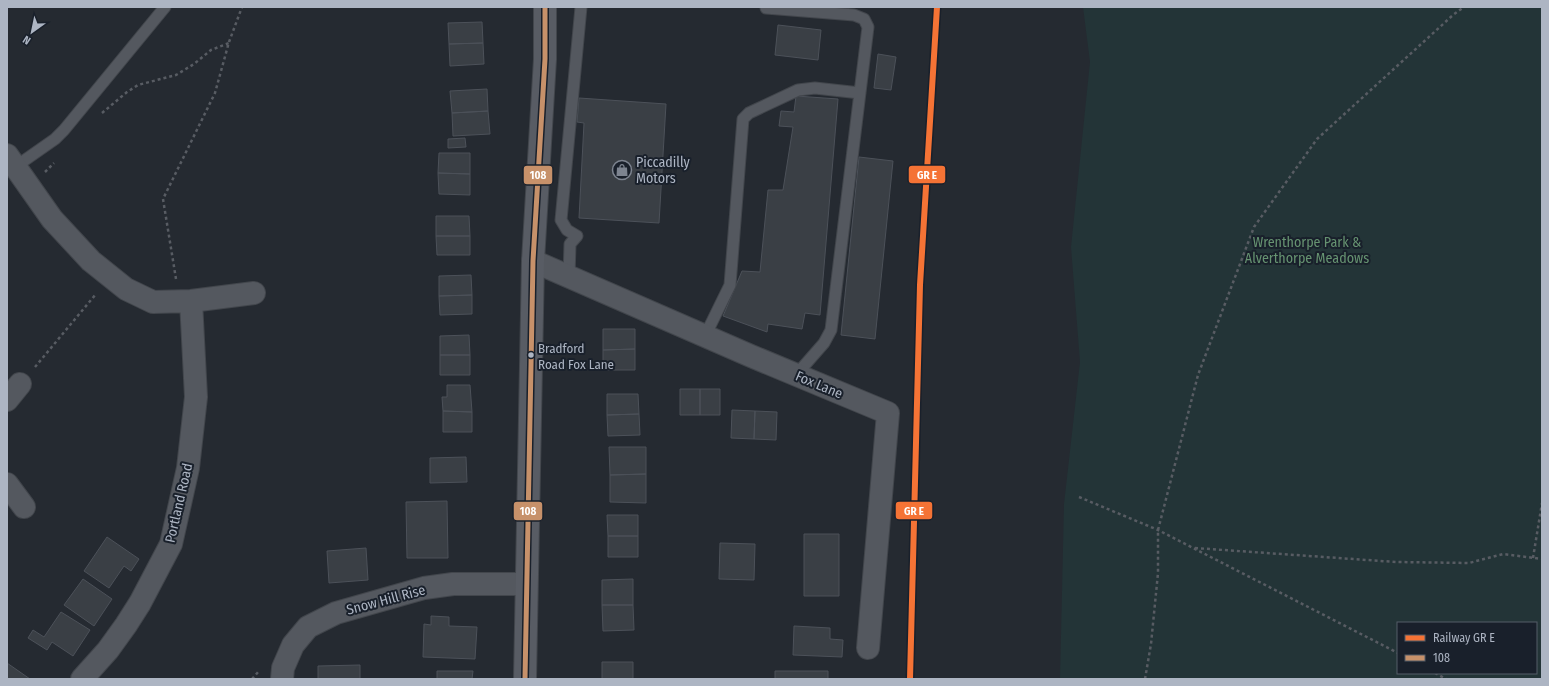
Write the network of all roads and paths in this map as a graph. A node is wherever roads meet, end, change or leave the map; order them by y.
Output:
1 (165, 7) edge
2 (242, 7) edge
3 (545, 7) edge
4 (582, 7) edge
5 (1464, 7) edge
6 (766, 8) dead end
7 (229, 42) junction
8 (860, 93) junction
9 (99, 116) dead end
10 (11, 161) edge
11 (55, 162) dead end
12 (30, 187) junction
13 (533, 261) junction
14 (110, 276) junction
15 (569, 277) junction
16 (254, 292) dead end
17 (185, 301) junction
18 (705, 336) junction
19 (796, 375) junction
20 (14, 392) edge
21 (7, 484) edge
22 (1079, 497) dead end
23 (1542, 503) edge
24 (24, 507) dead end
25 (1158, 530) junction
26 (1193, 548) junction
27 (1533, 558) junction
28 (1542, 559) edge
29 (526, 584) junction
30 (868, 648) dead end
31 (1397, 652) edge
32 (1437, 674) edge
33 (82, 679) edge
34 (282, 679) edge
35 (525, 679) edge
36 (1145, 679) edge
37 (1446, 679) edge

1 - 10 lane
2 - 7 path
3 - 13 street
4 - 15 lane
5 - 25 path
6 - 8 lane
7 - 9 path
7 - 17 path
8 - 18 lane
8 - 19 lane
10 - 12 street
11 - 12 path
12 - 14 street
13 - 15 street, Fox Lane
13 - 29 street
14 - 17 street
14 - 20 path
15 - 18 street, Fox Lane
16 - 17 street
17 - 33 street, Portland Road
18 - 19 street, Fox Lane
19 - 30 street, Fox Lane
21 - 24 street
22 - 25 path
23 - 27 path
25 - 26 path
25 - 36 path
26 - 27 path
26 - 31 path
27 - 28 path
29 - 34 street, Snow Hill Rise
29 - 35 street
32 - 37 path

